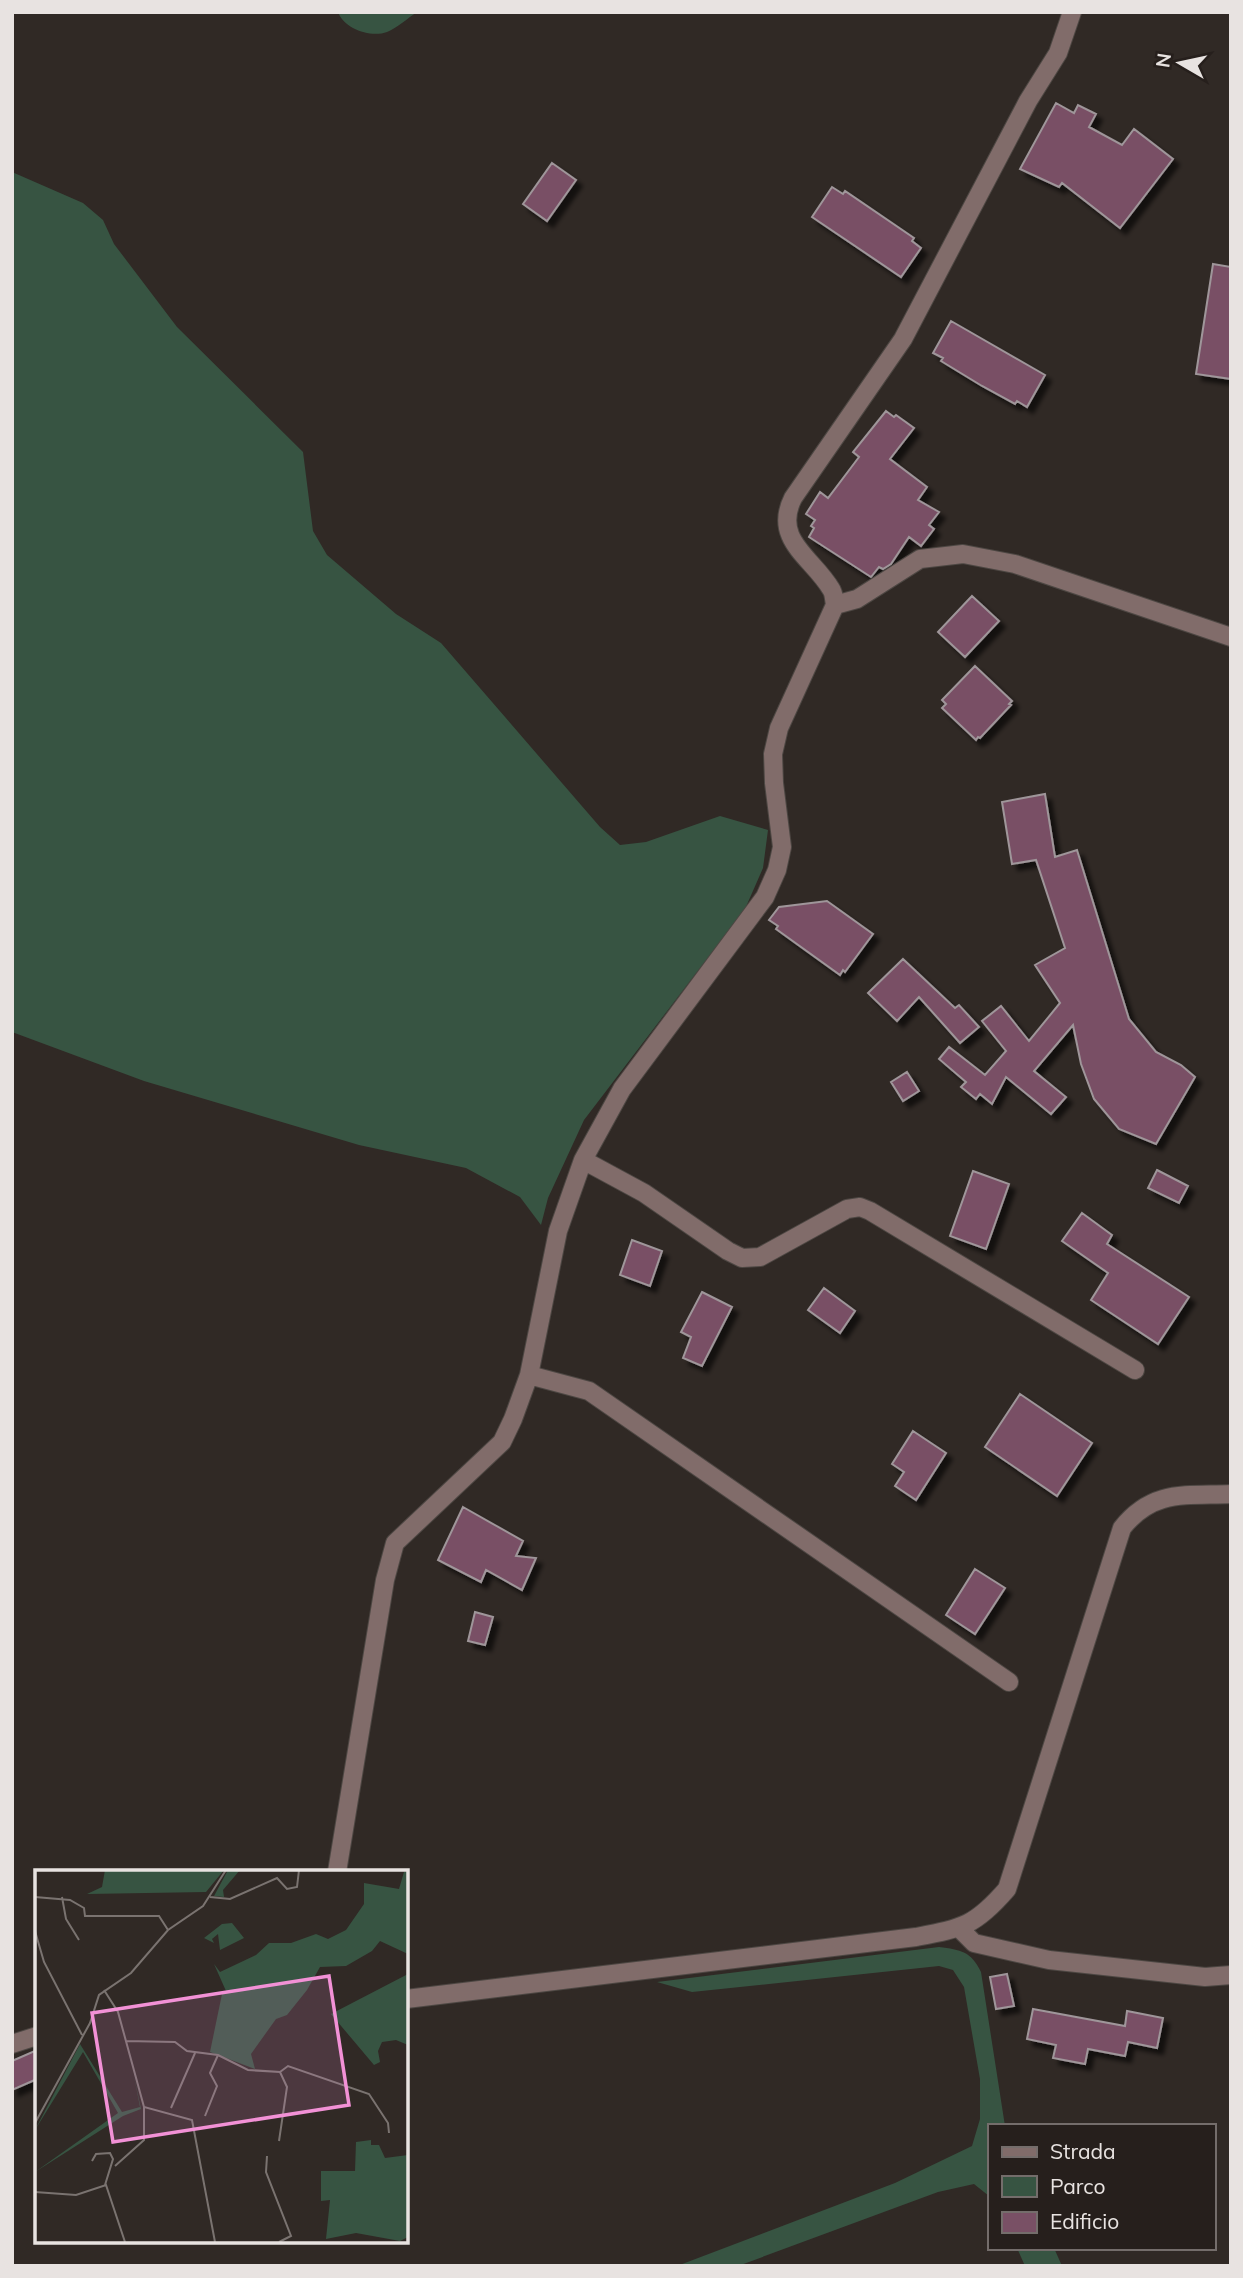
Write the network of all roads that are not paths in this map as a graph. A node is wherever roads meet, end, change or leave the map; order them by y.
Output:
1 (1072, 12) edge
2 (835, 605) junction
3 (1231, 637) edge
4 (583, 1160) junction
5 (1135, 1370) dead end
6 (529, 1375) junction
7 (1231, 1494) edge
8 (1009, 1682) dead end
9 (337, 1870) edge
10 (960, 1929) junction
11 (1231, 1975) edge
12 (408, 2000) edge
13 (35, 2037) edge
14 (12, 2044) edge

1 - 2 street
2 - 3 street
2 - 4 street
4 - 5 street
4 - 6 street
6 - 8 street
6 - 9 street
7 - 10 street
10 - 11 street
10 - 12 street
13 - 14 street

